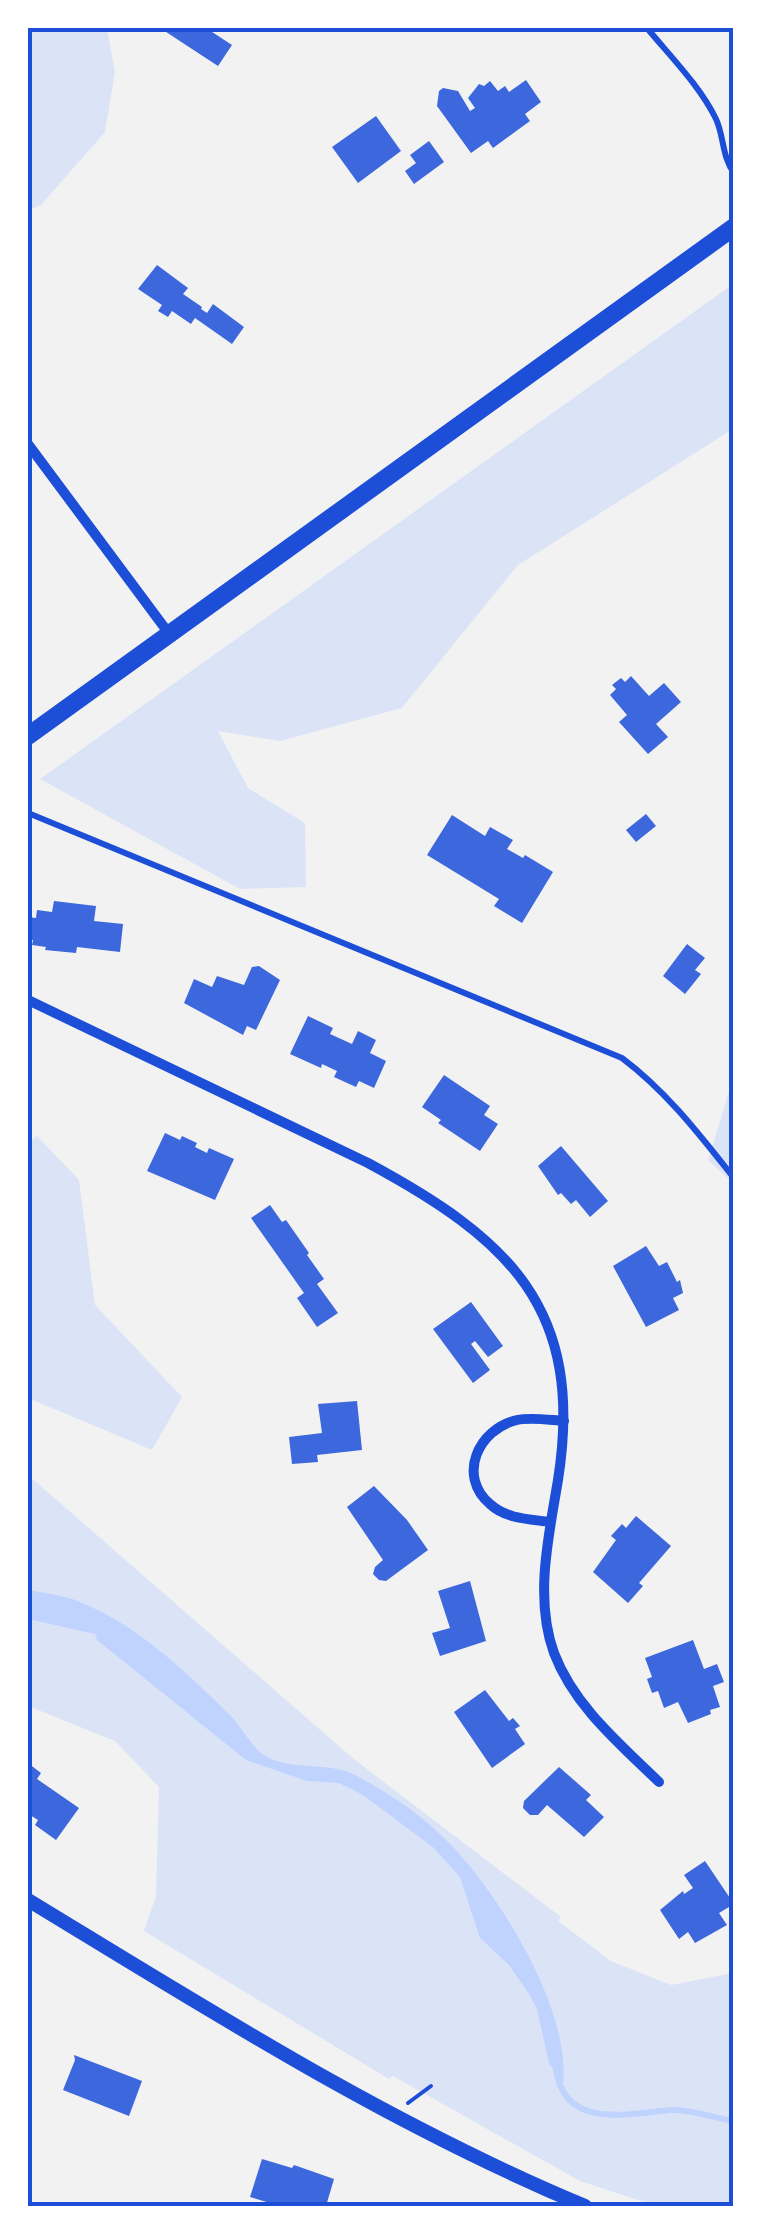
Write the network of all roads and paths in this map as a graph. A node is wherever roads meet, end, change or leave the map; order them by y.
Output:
1 (647, 28) edge
2 (734, 173) edge
3 (734, 227) edge
4 (28, 444) edge
5 (170, 635) junction
6 (28, 736) edge
7 (28, 813) edge
8 (28, 1000) edge
9 (734, 1178) edge
10 (564, 1420) junction
11 (550, 1522) junction
12 (659, 1782) dead end
13 (28, 1900) edge
14 (431, 2086) dead end
15 (392, 2115) junction
16 (579, 2205) edge

1 - 2 lane
3 - 5 main road
4 - 5 street
5 - 6 main road
7 - 9 lane
8 - 10 street
10 - 11 street
10 - 11 street
11 - 12 street
13 - 15 street
14 - 15 path
15 - 16 street

